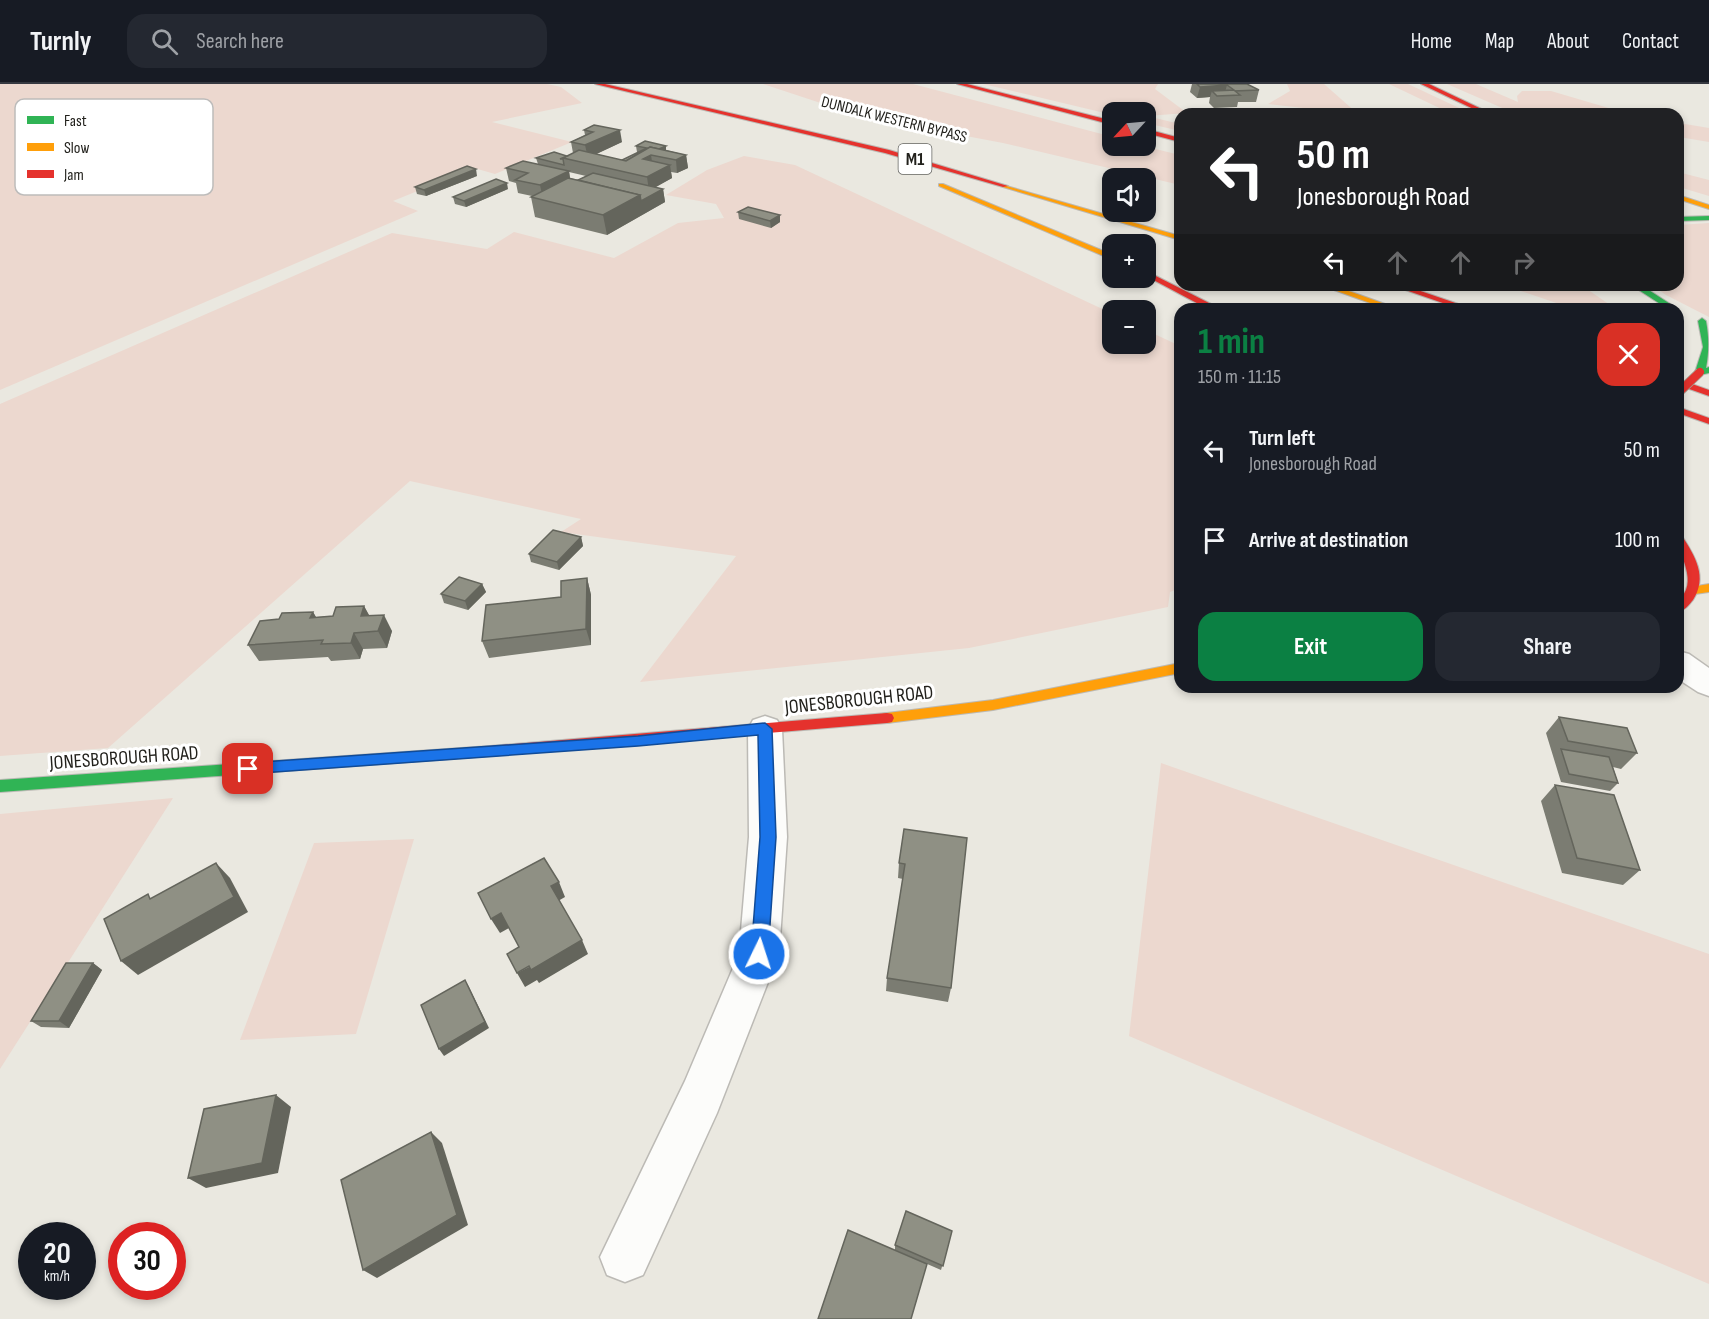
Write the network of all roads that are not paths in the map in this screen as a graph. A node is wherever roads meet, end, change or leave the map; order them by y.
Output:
1 (598, 84) edge
2 (960, 84) edge
3 (1424, 84) edge
4 (645, 94) junction
5 (1476, 108) edge
6 (1102, 120) edge
7 (1156, 134) edge
8 (1174, 138) edge
9 (908, 173) dead end
10 (930, 181) dead end
11 (1684, 199) edge
12 (1709, 207) edge
13 (1709, 218) edge
14 (1684, 219) edge
15 (1174, 235) edge
16 (1102, 253) edge
17 (1156, 278) edge
18 (1174, 288) edge
19 (1180, 291) edge
20 (1342, 291) edge
21 (1414, 291) edge
22 (1645, 291) edge
23 (1203, 303) edge
24 (1377, 303) edge
25 (1450, 303) edge
26 (1664, 303) edge
27 (1684, 314) edge
28 (1705, 322) edge
29 (1705, 371) edge
30 (1684, 384) edge
31 (1684, 388) edge
32 (1709, 393) edge
33 (1684, 412) edge
34 (1709, 421) edge
35 (1684, 549) edge
36 (1702, 589) edge
37 (1684, 605) edge
38 (1684, 666) edge
39 (1174, 669) edge
40 (1709, 684) edge
41 (765, 729) junction
42 (0, 786) edge
43 (625, 1257) dead end

1 - 4 main road
2 - 6 main road
3 - 5 main road
4 - 9 main road
4 - 15 main road, DUNDALK WESTERN BYPASS / M1
7 - 8 main road
10 - 16 main road
11 - 12 main road
13 - 14 main road
17 - 18 main road
19 - 23 main road
20 - 24 main road
21 - 25 main road
22 - 26 main road
27 - 28 main road
28 - 29 main road
29 - 31 main road, bridge
30 - 32 main road
33 - 34 main road
35 - 36 main road
36 - 37 main road
38 - 40 street
39 - 41 main road, JONESBOROUGH ROAD
41 - 42 main road, JONESBOROUGH ROAD
41 - 43 street

